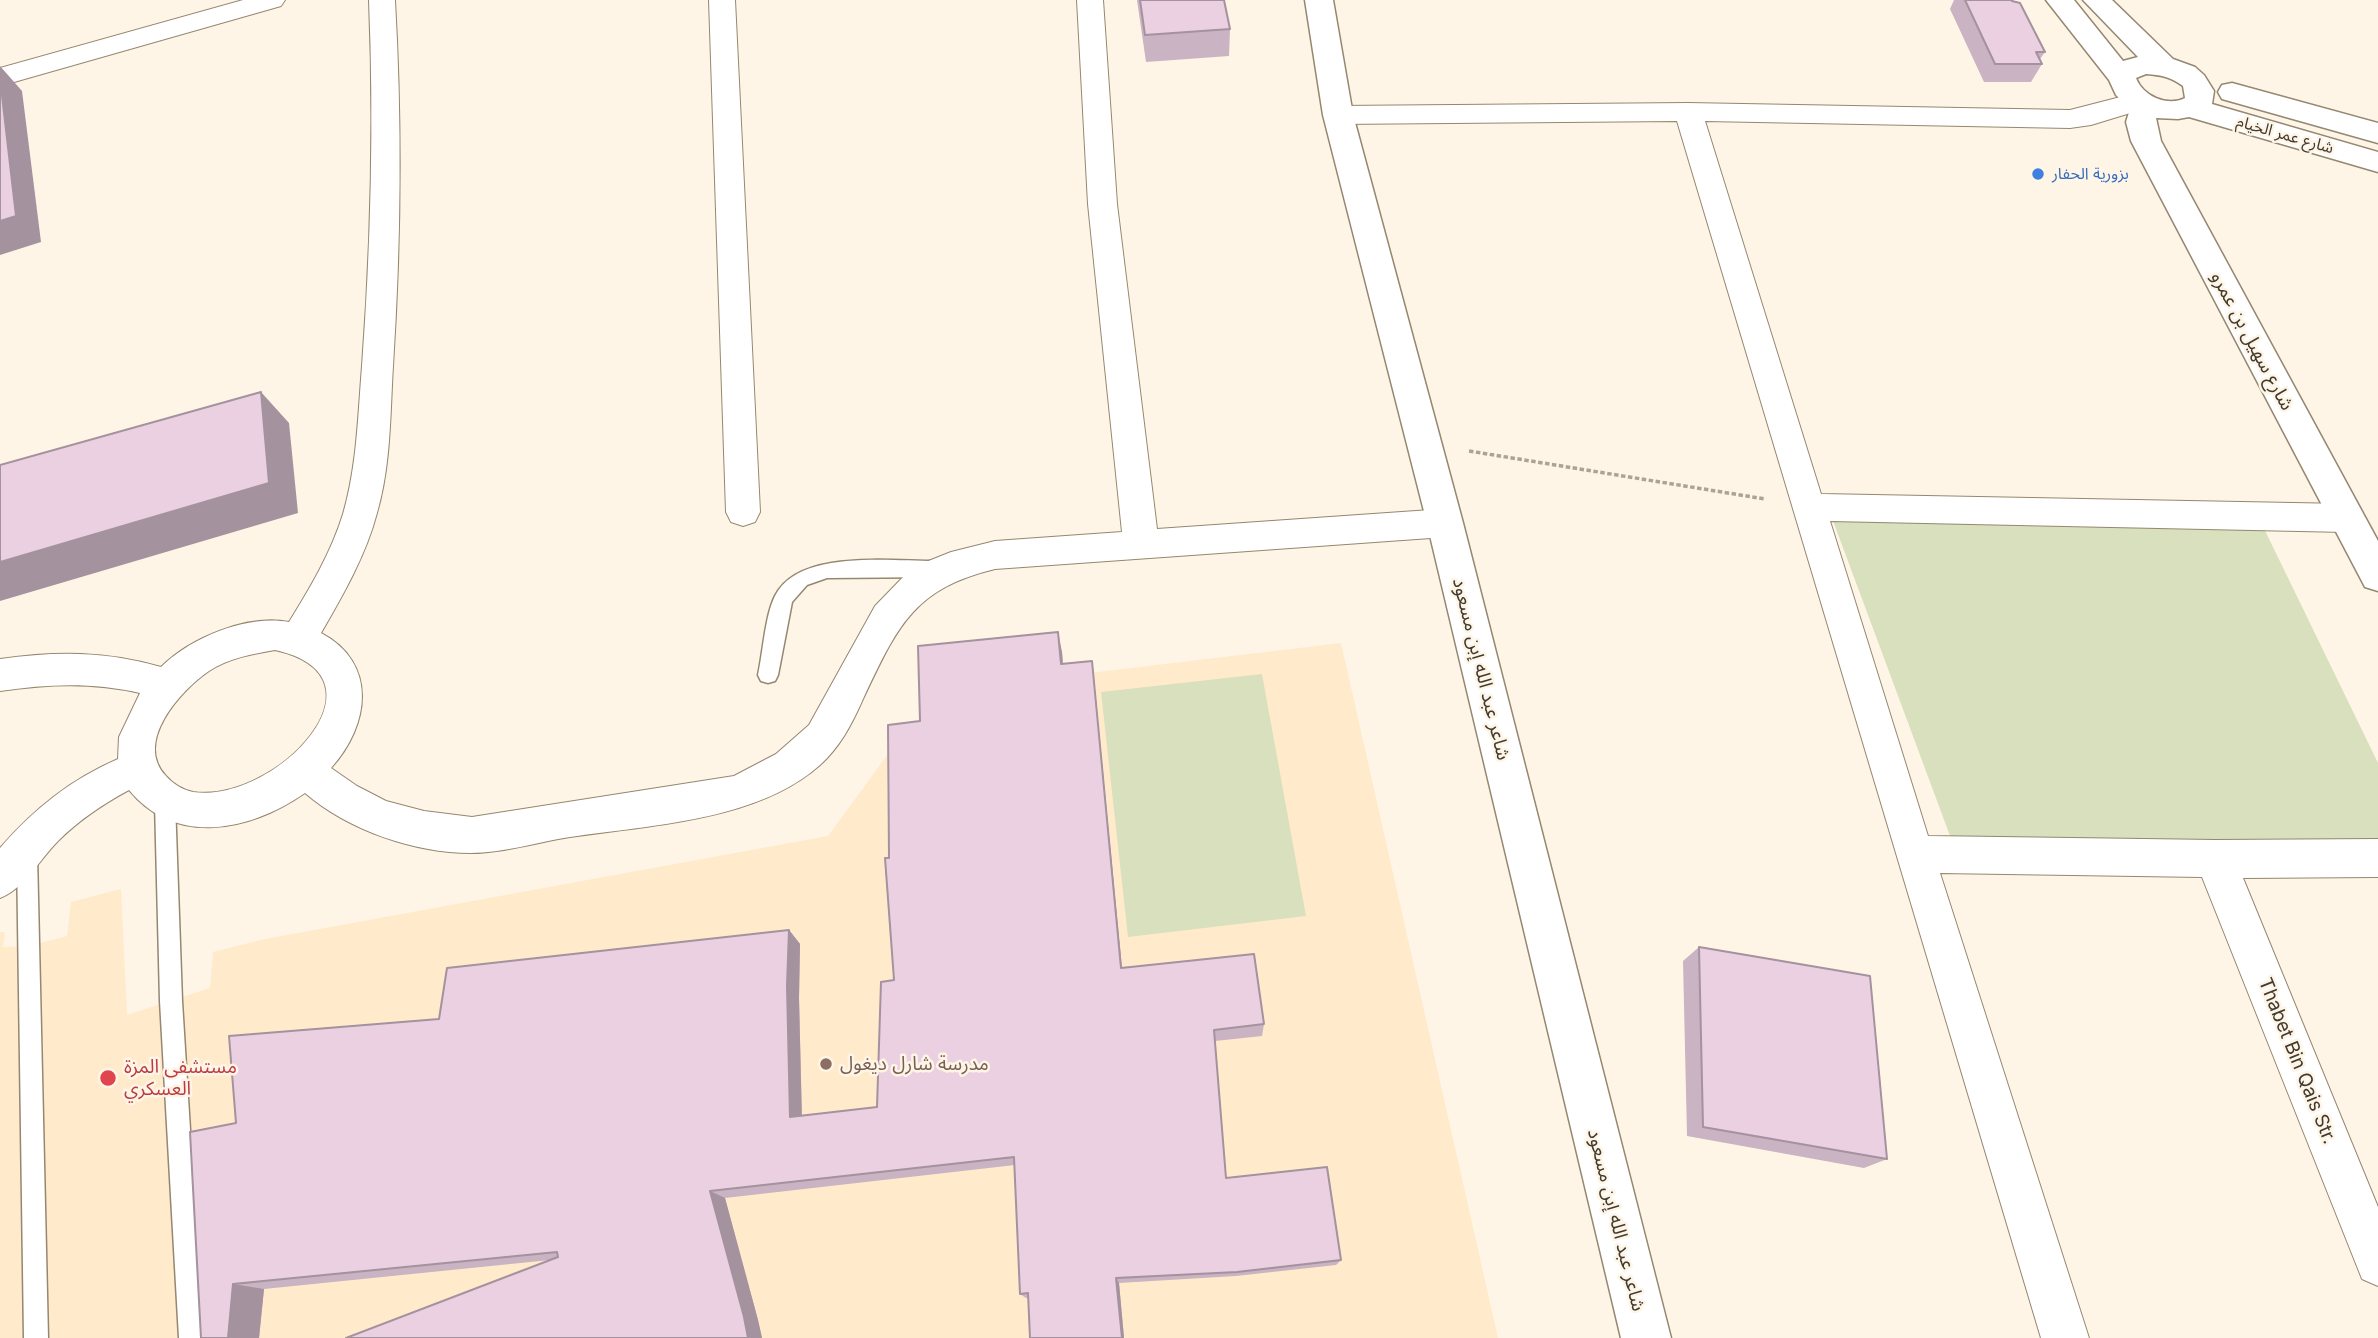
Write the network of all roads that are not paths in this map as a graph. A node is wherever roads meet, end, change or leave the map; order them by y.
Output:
1 (272, 0) edge
2 (382, 0) edge
3 (722, 0) edge
4 (1090, 0) edge
5 (1319, 0) edge
6 (2060, 0) edge
7 (2097, 0) edge
8 (2163, 66) junction
9 (0, 77) edge
10 (2122, 78) junction
11 (2193, 94) junction
12 (2143, 103) junction
13 (1688, 113) junction
14 (1338, 115) junction
15 (2378, 132) edge
16 (2378, 162) edge
17 (1809, 507) junction
18 (743, 512) dead end
19 (2346, 518) junction
20 (1445, 523) junction
21 (1141, 544) junction
22 (944, 569) junction
23 (2378, 576) edge
24 (299, 637) junction
25 (0, 675) edge
26 (768, 675) dead end
27 (166, 685) junction
28 (138, 768) junction
29 (305, 770) junction
30 (165, 802) junction
31 (27, 846) junction
32 (1914, 854) junction
33 (2378, 858) edge
34 (2215, 859) junction
35 (0, 879) edge
36 (2378, 1264) edge
37 (36, 1338) edge
38 (191, 1338) edge
39 (1646, 1338) edge
40 (2065, 1338) edge

1 - 9 street
2 - 24 street
3 - 18 street
4 - 21 street
5 - 14 street, شاعر عبد الله إبن مسعود
6 - 10 street
7 - 8 street
8 - 10 street
8 - 11 street
10 - 12 street
11 - 12 street
11 - 15 street, شارع عمر الخيام
11 - 16 street, شارع عمر الخيام
12 - 13 street
12 - 19 street, شارع سهيل بن عمرو
13 - 14 street
13 - 17 street
14 - 20 street, شاعر عبد الله إبن مسعود
17 - 19 street
17 - 32 street
19 - 23 street, شارع سهيل بن عمرو
20 - 21 street
20 - 39 street, شاعر عبد الله إبن مسعود
21 - 22 street
22 - 26 lane
22 - 29 street
24 - 27 street
24 - 29 street
25 - 27 street
27 - 28 street
28 - 30 street
28 - 31 street
29 - 30 street
30 - 38 lane
31 - 35 street
31 - 37 lane
32 - 34 street
32 - 40 street
33 - 34 street
34 - 36 street, Thabet Bin Qais Str.

